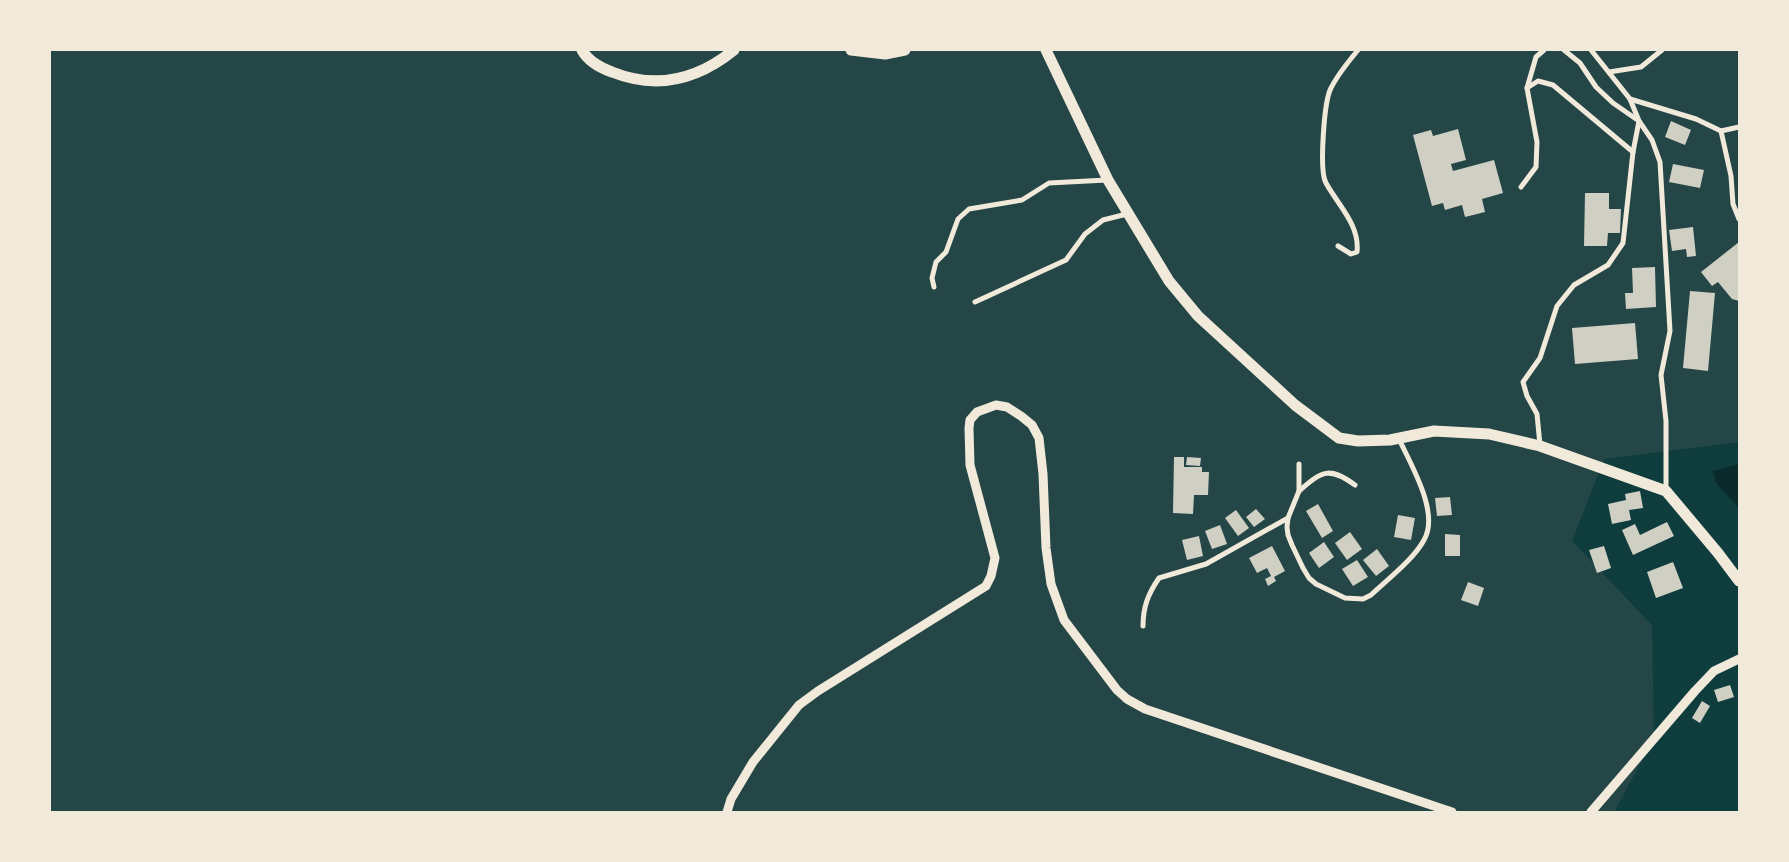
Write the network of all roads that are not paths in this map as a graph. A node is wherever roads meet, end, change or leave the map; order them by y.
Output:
1 (582, 50) edge
2 (734, 50) edge
3 (851, 50) edge
4 (905, 50) edge
5 (1046, 50) edge
6 (1358, 50) edge
7 (1544, 50) edge
8 (1564, 50) edge
9 (1591, 50) edge
10 (1662, 50) edge
11 (1609, 72) junction
12 (1527, 88) junction
13 (1630, 99) junction
14 (1639, 121) junction
15 (1739, 127) edge
16 (1720, 131) junction
17 (1633, 152) junction
18 (1108, 180) junction
19 (1521, 187) dead end
20 (1128, 214) junction
21 (1739, 219) edge
22 (1338, 246) dead end
23 (934, 288) dead end
24 (975, 302) dead end
25 (1399, 438) junction
26 (1540, 446) junction
27 (1299, 464) dead end
28 (1355, 485) dead end
29 (1299, 491) junction
30 (1666, 491) junction
31 (1288, 518) junction
32 (1739, 581) edge
33 (1143, 626) dead end
34 (1739, 659) edge
35 (727, 812) edge
36 (1452, 812) edge
37 (1591, 812) edge

1 - 2 main road
3 - 4 main road
5 - 18 main road
6 - 22 street
7 - 12 street
8 - 14 street
9 - 11 street
10 - 11 street
11 - 13 street
12 - 17 street
12 - 19 street
13 - 14 street
13 - 16 street
14 - 17 street
14 - 30 street
15 - 16 street
16 - 21 street
17 - 26 street
18 - 20 main road
18 - 23 street
20 - 24 street
20 - 25 main road
25 - 26 main road
25 - 31 street
26 - 30 main road
27 - 29 street
28 - 29 street
29 - 31 street
30 - 32 main road
31 - 33 street
34 - 37 street
35 - 36 street

